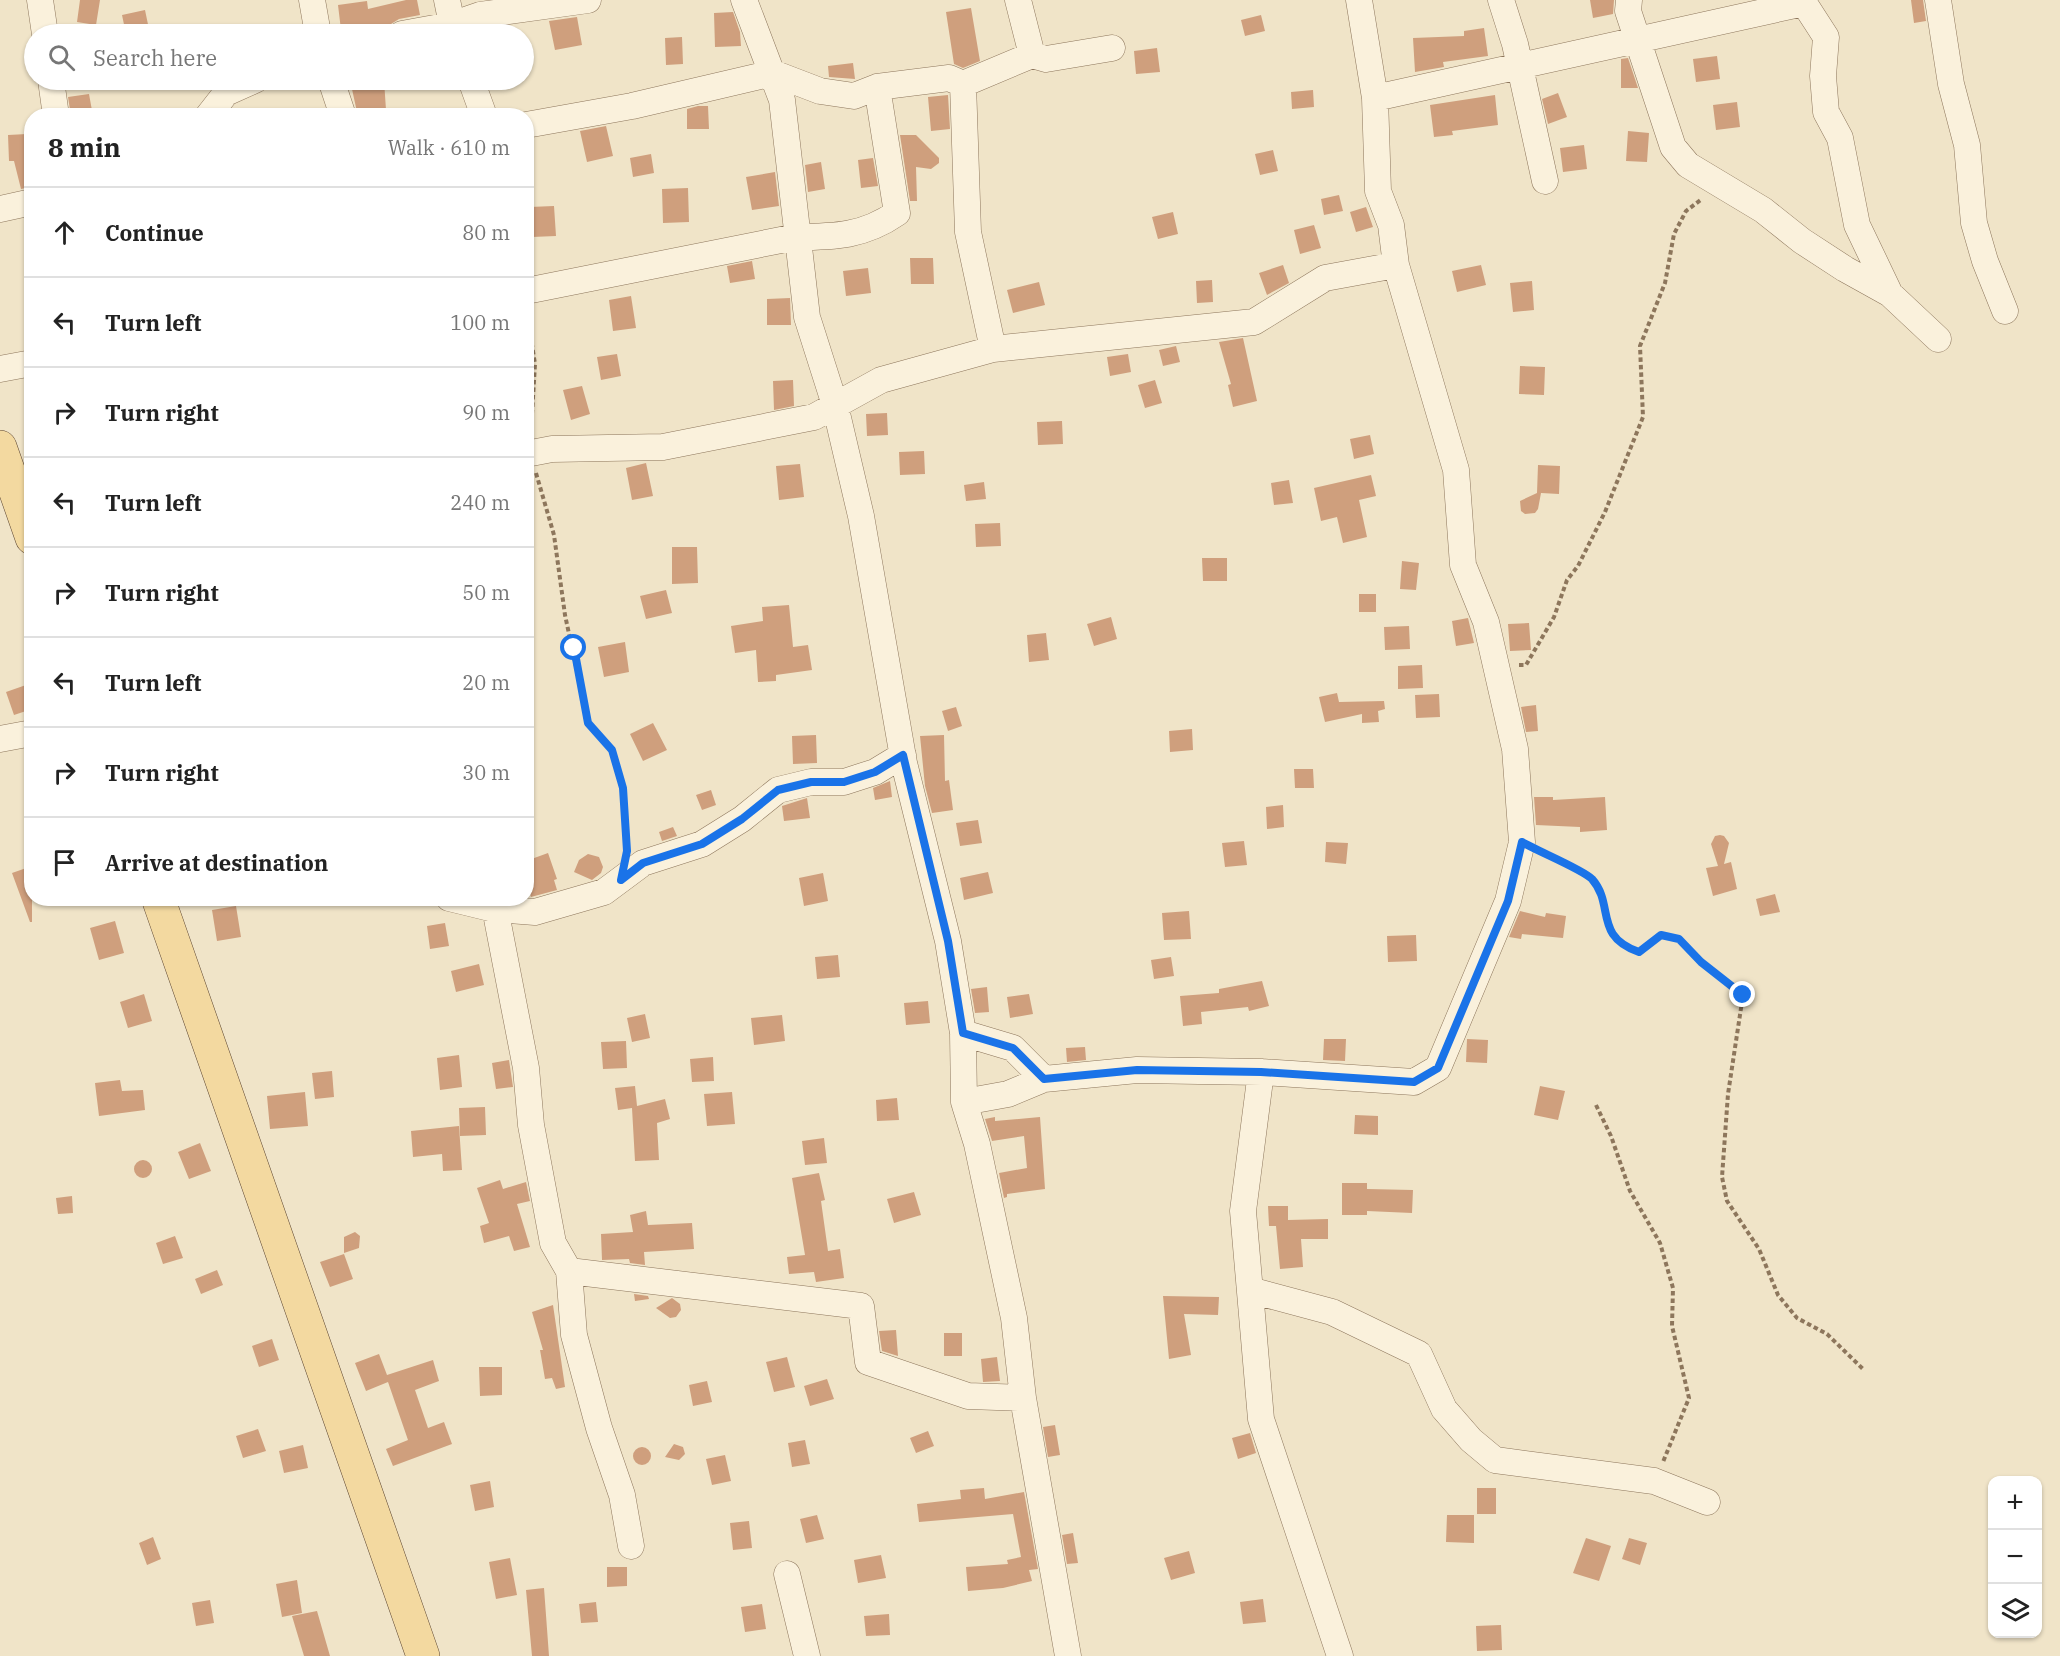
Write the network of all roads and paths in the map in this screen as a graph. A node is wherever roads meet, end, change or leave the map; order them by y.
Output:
1 (40, 0) edge
2 (312, 0) edge
3 (447, 0) edge
4 (588, 0) edge
5 (744, 0) edge
6 (1018, 0) edge
7 (1359, 0) edge
8 (1501, 0) edge
9 (1629, 0) edge
10 (1938, 0) edge
11 (1804, 2) edge
12 (44, 24) edge
13 (316, 24) edge
14 (451, 24) edge
15 (463, 24) edge
16 (1639, 39) junction
17 (1112, 48) dead end
18 (1032, 55) junction
19 (1518, 66) junction
20 (773, 73) junction
21 (963, 84) junction
22 (877, 87) junction
23 (52, 90) edge
24 (233, 90) edge
25 (334, 90) edge
26 (475, 90) edge
27 (1375, 98) junction
28 (55, 108) edge
29 (214, 108) edge
30 (340, 108) edge
31 (481, 108) edge
32 (534, 124) edge
33 (1545, 181) dead end
34 (1706, 196) dead end
35 (24, 204) edge
36 (0, 209) edge
37 (796, 237) junction
38 (1396, 265) junction
39 (534, 289) edge
40 (1890, 294) junction
41 (2005, 311) dead end
42 (1938, 339) dead end
43 (993, 348) junction
44 (534, 358) edge
45 (24, 364) edge
46 (0, 369) edge
47 (534, 375) edge
48 (835, 405) junction
49 (0, 447) edge
50 (534, 452) edge
51 (534, 467) edge
52 (24, 514) edge
53 (1497, 665) junction
54 (24, 734) edge
55 (0, 739) edge
56 (903, 755) junction
57 (1522, 842) junction
58 (621, 880) junction
59 (161, 906) edge
60 (493, 906) edge
61 (504, 906) edge
62 (963, 1033) junction
63 (1261, 1072) junction
64 (1044, 1079) junction
65 (964, 1102) junction
66 (1596, 1106) dead end
67 (568, 1271) junction
68 (1250, 1290) junction
69 (1864, 1371) dead end
70 (1023, 1398) junction
71 (1664, 1485) junction
72 (1707, 1502) dead end
73 (631, 1546) dead end
74 (787, 1574) dead end
75 (423, 1656) edge
76 (807, 1656) edge
77 (1068, 1656) edge
78 (1340, 1656) edge

1 - 12 street
2 - 13 street
3 - 14 street
4 - 15 street
5 - 20 street
6 - 18 street
7 - 27 street
8 - 19 street
9 - 16 street
10 - 41 street
11 - 16 street
11 - 40 street
16 - 19 street
16 - 40 street
17 - 18 street
18 - 21 street
19 - 27 street
19 - 33 street
20 - 22 street
20 - 32 street
20 - 37 street
21 - 22 street
21 - 43 street
22 - 37 street
23 - 28 street
24 - 29 street
25 - 30 street
26 - 31 street
27 - 38 street
34 - 53 path
35 - 36 street
37 - 39 street
37 - 48 street
38 - 43 street
38 - 53 street
40 - 42 street
43 - 48 street
44 - 47 path
45 - 46 street
48 - 50 street
48 - 56 street
49 - 52 main road
51 - 58 path
53 - 57 street
54 - 55 street
56 - 58 street
56 - 62 street
57 - 63 street
57 - 69 path
58 - 61 street
59 - 75 main road
60 - 67 street
62 - 64 street
62 - 65 street
63 - 64 street
63 - 68 street
64 - 65 street
65 - 70 street
66 - 71 path
67 - 70 street
67 - 73 street
68 - 71 street
68 - 78 street
70 - 77 street
71 - 72 street
74 - 76 street

